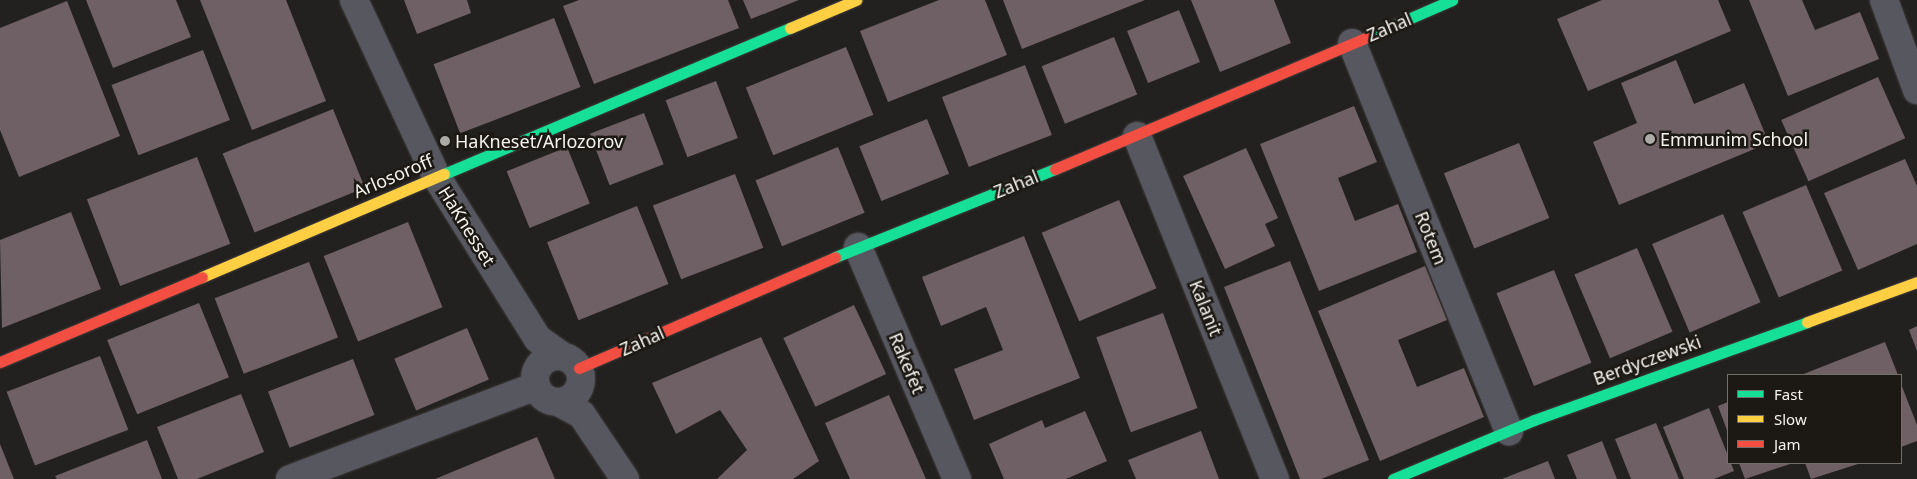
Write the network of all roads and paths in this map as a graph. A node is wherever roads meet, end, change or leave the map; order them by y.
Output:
1 (354, 0) edge
2 (856, 0) edge
3 (1452, 0) edge
4 (1884, 0) edge
5 (1352, 43) junction
6 (1917, 90) edge
7 (1137, 136) junction
8 (436, 176) junction
9 (858, 247) junction
10 (1917, 282) edge
11 (538, 339) junction
12 (0, 362) edge
13 (574, 369) junction
14 (536, 377) junction
15 (558, 402) junction
16 (582, 415) junction
17 (1510, 432) junction
18 (290, 479) edge
19 (625, 479) edge
20 (957, 479) edge
21 (1275, 479) edge
22 (1393, 479) edge

1 - 8 street, HaKnesset
2 - 8 street, Arlosoroff
3 - 5 street, Zahal
4 - 6 street
5 - 7 street, Zahal
5 - 17 street, Rotem
7 - 9 street, Zahal
7 - 21 street, Kalanit
8 - 11 street, HaKnesset
8 - 12 street, Arlosoroff
9 - 13 street, Zahal
9 - 20 street, Rakefet
10 - 17 street, Berdyczewski
11 - 13 street
11 - 14 street
13 - 14 street
13 - 15 street
13 - 16 street
14 - 15 street
14 - 18 street
15 - 16 street
16 - 19 street
17 - 22 street, Berdyczewski

